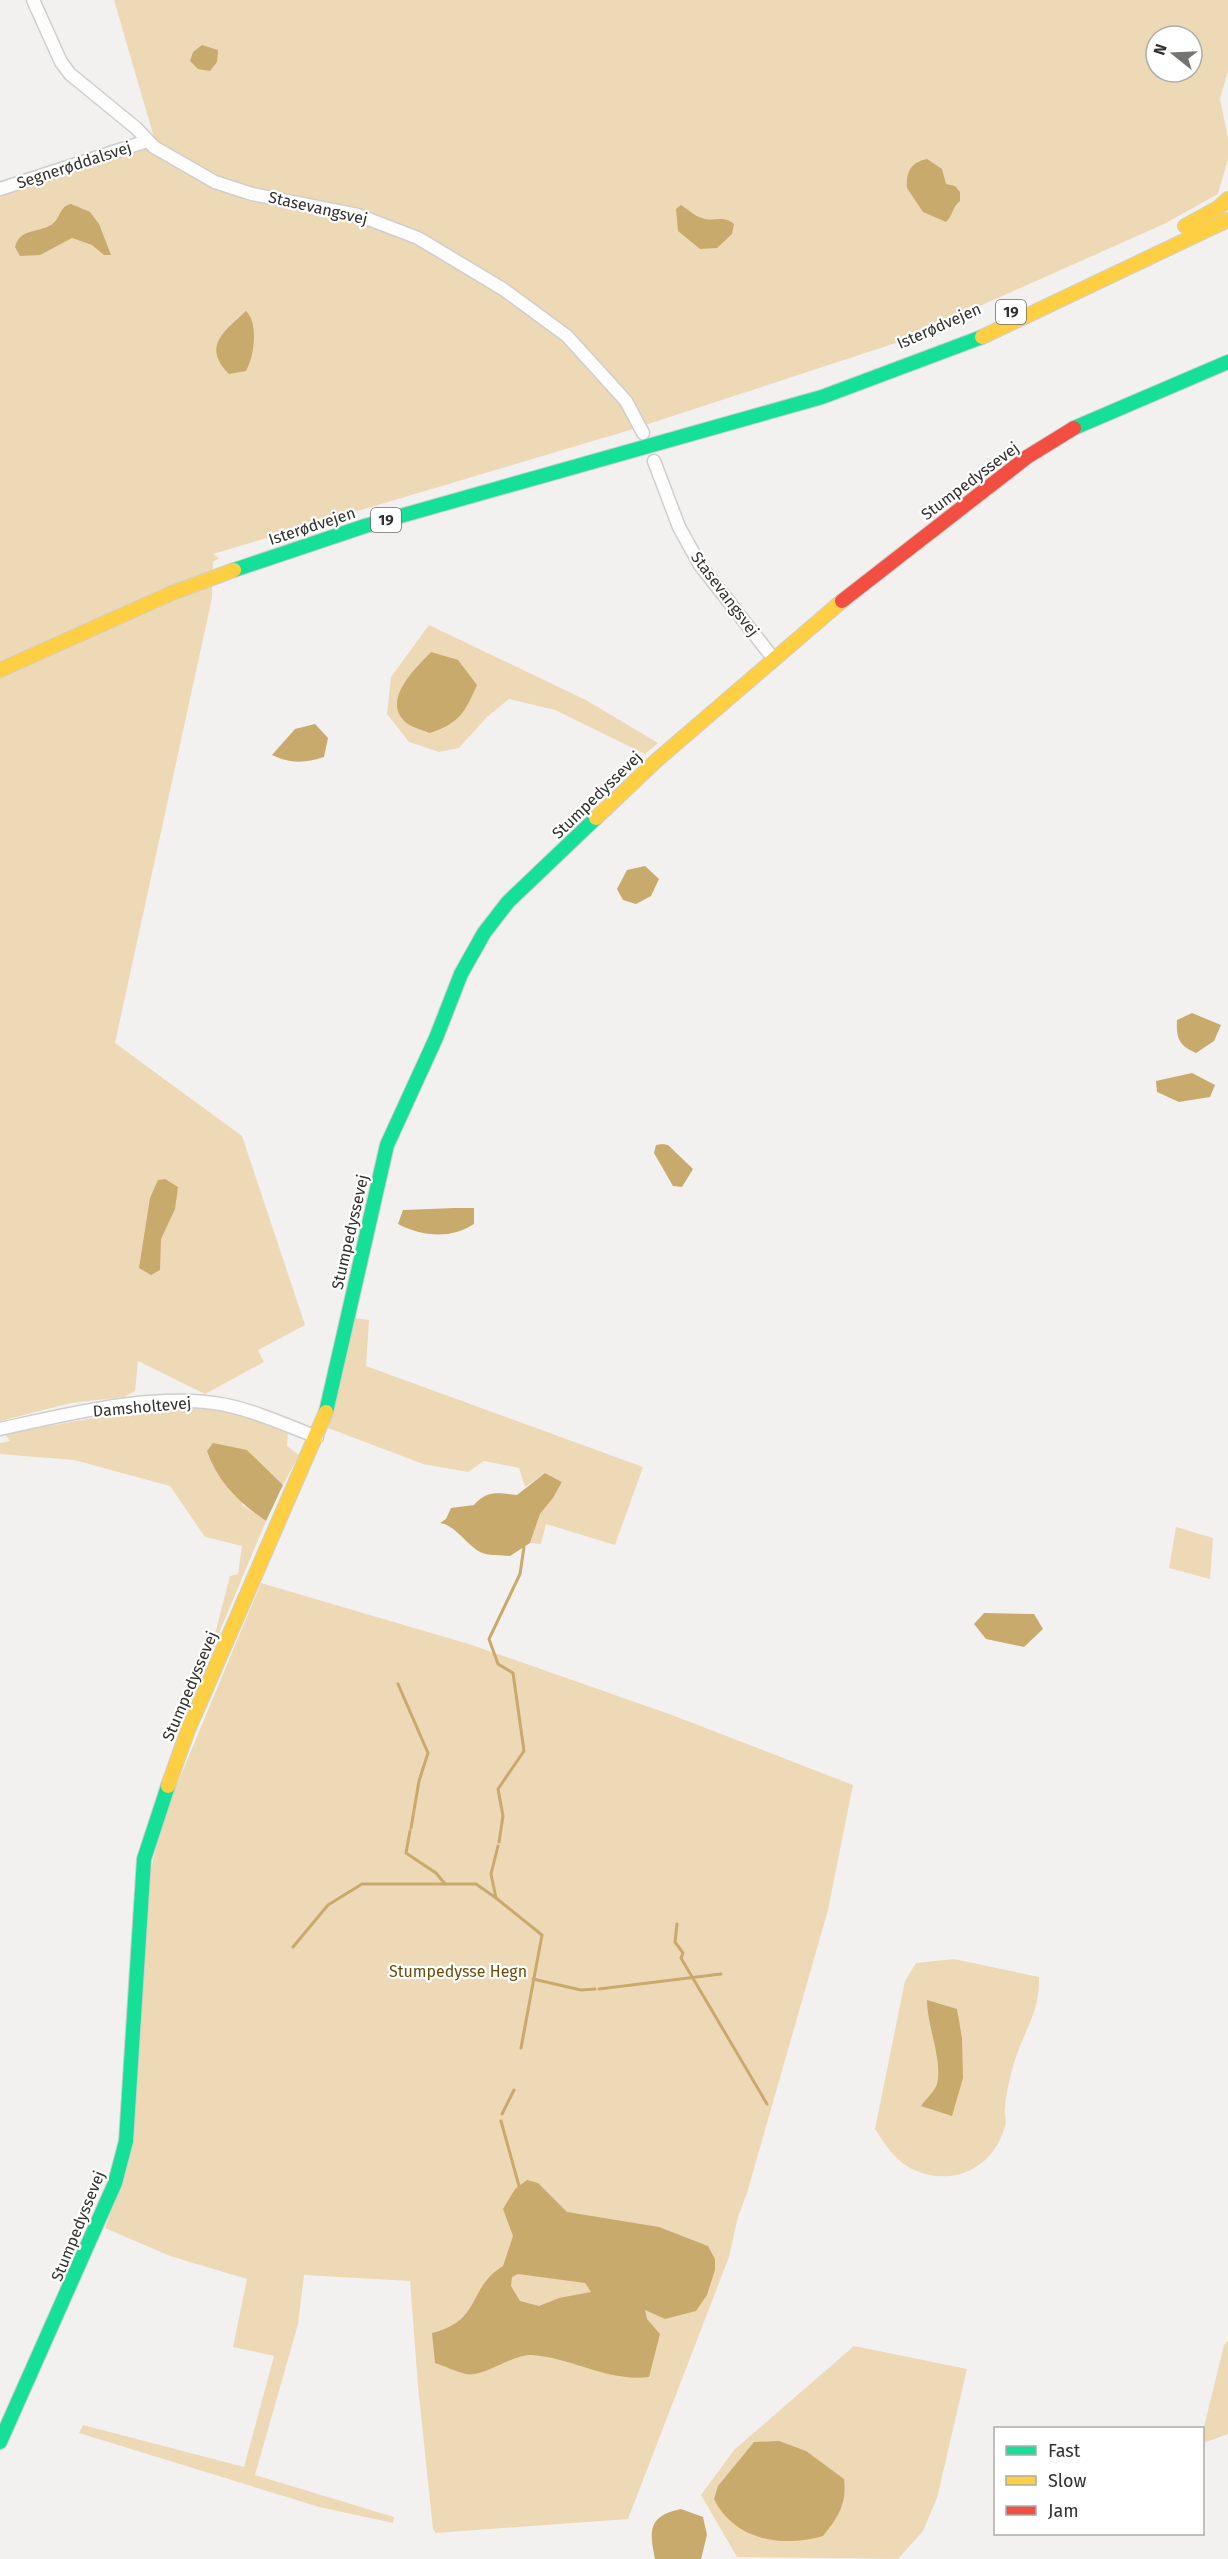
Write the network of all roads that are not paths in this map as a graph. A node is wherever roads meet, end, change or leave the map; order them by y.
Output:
1 (33, 0) edge
2 (147, 141) junction
3 (0, 189) edge
4 (1228, 199) edge
5 (1228, 220) edge
6 (1228, 362) edge
7 (785, 406) junction
8 (644, 433) dead end
9 (654, 461) dead end
10 (773, 658) junction
11 (0, 670) edge
12 (0, 1429) edge
13 (317, 1437) junction
14 (0, 2442) edge

1 - 2 street, Stasevangsvej
2 - 3 street, Segnerøddalsvej
2 - 8 street, Stasevangsvej
4 - 7 main road, Isterødvejen / 19
5 - 7 main road, Isterødvejen / 19
6 - 10 main road, Stumpedyssevej
7 - 11 main road, Isterødvejen / 19
9 - 10 street, Stasevangsvej
10 - 13 main road, Stumpedyssevej
12 - 13 street, Damsholtevej
13 - 14 main road, Stumpedyssevej

